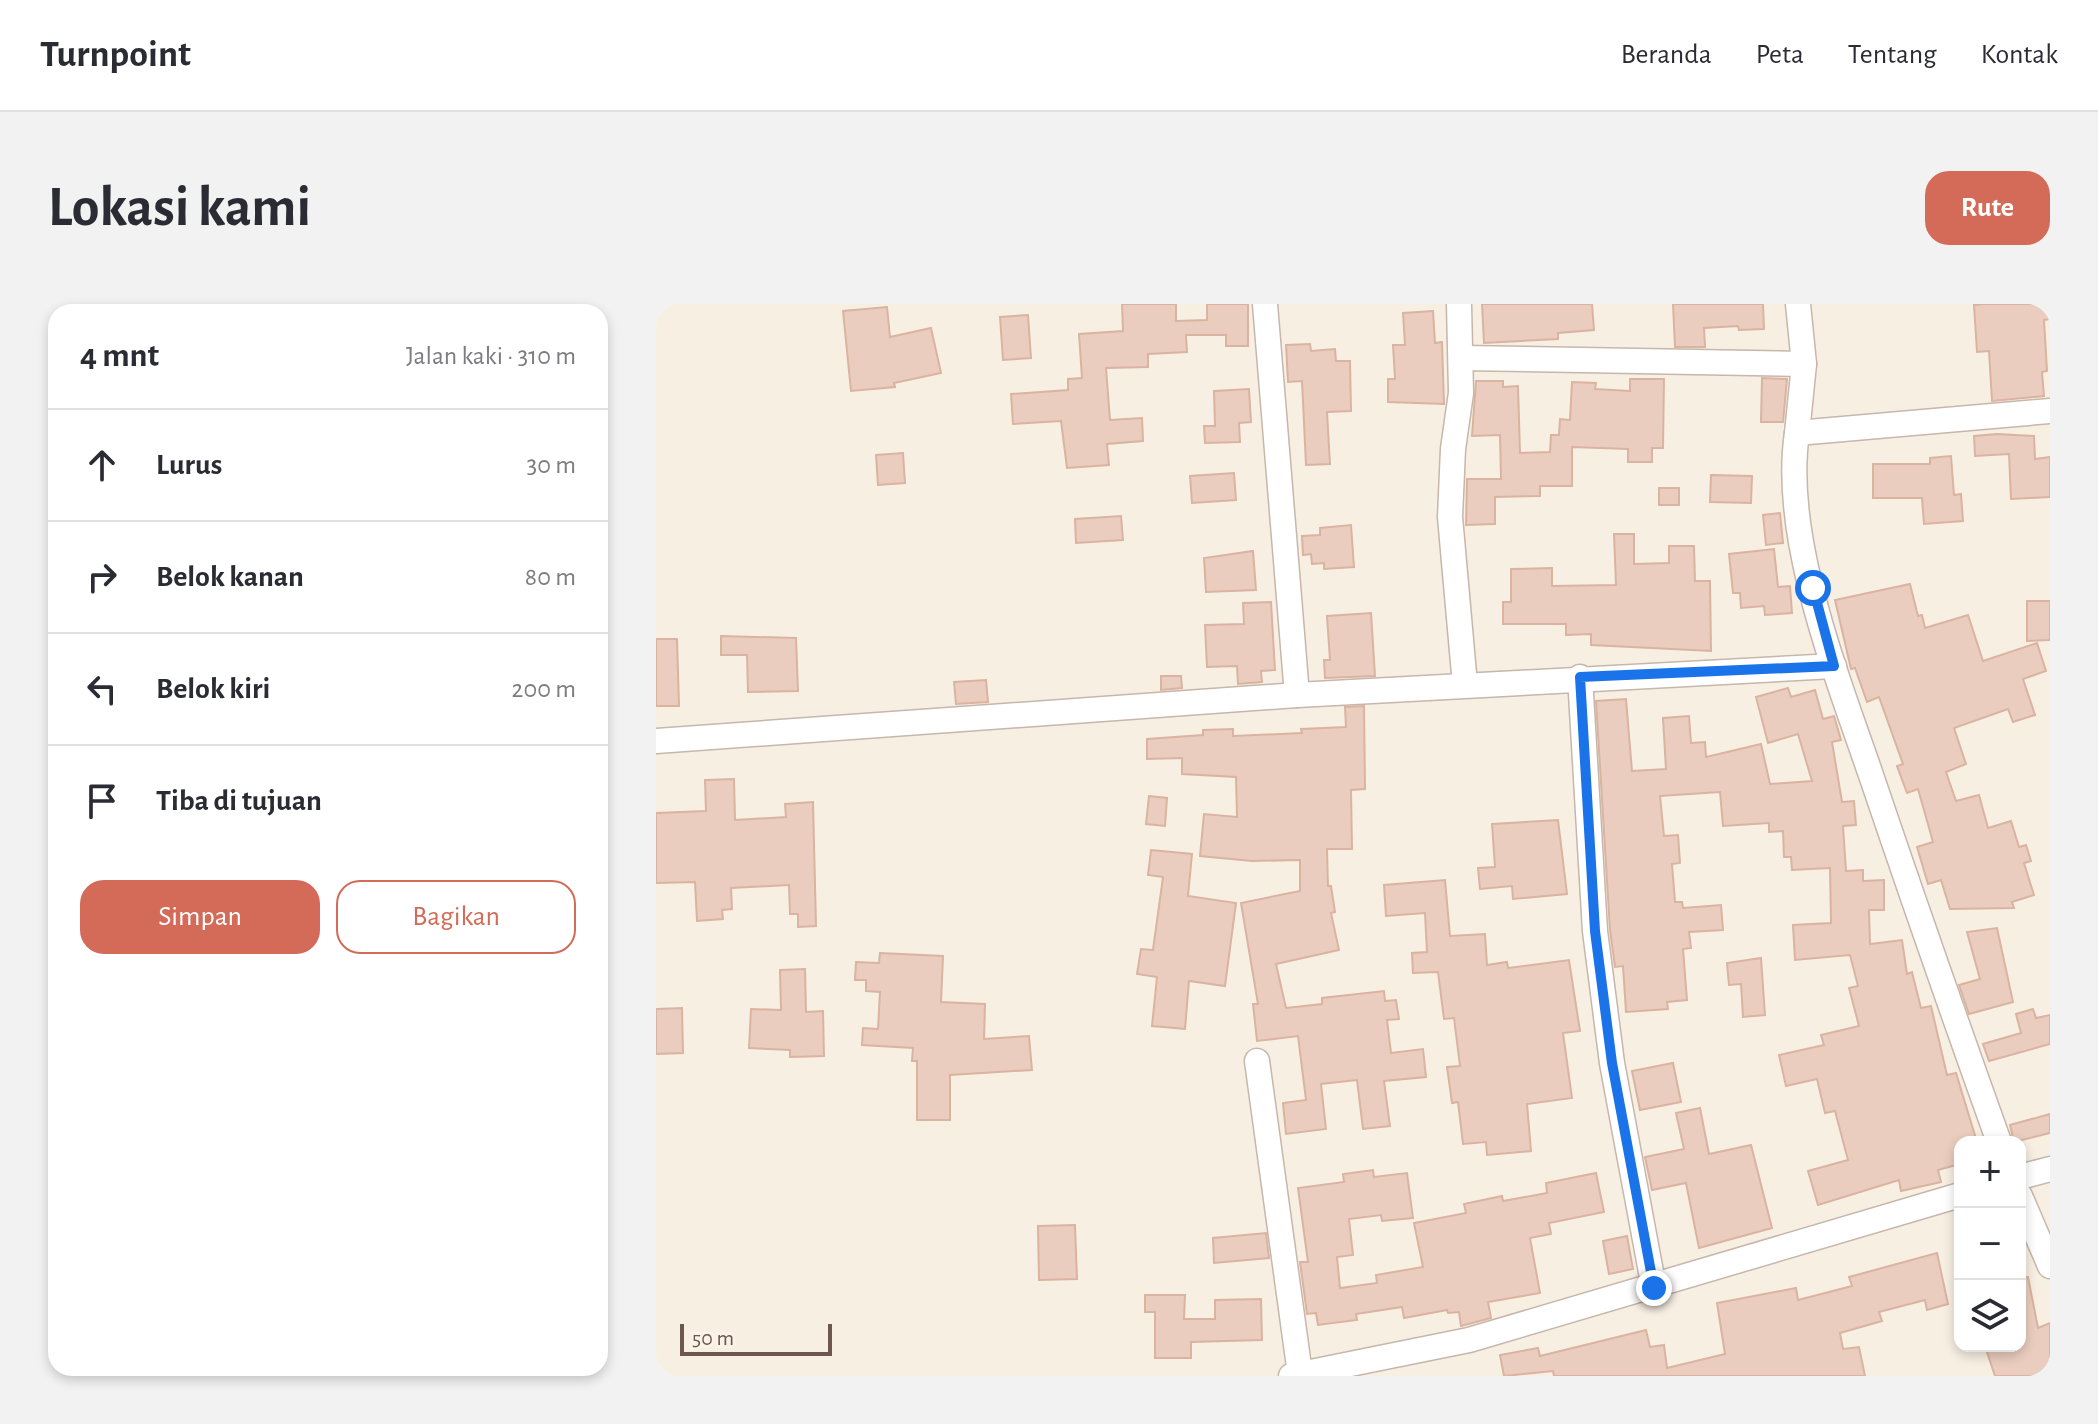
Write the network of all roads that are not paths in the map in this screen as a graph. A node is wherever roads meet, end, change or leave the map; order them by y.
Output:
1 (1265, 304) edge
2 (1459, 304) edge
3 (1798, 304) edge
4 (1462, 358) junction
5 (1804, 364) junction
6 (2050, 411) edge
7 (1797, 433) junction
8 (1834, 666) junction
9 (1580, 677) junction
10 (1465, 685) junction
11 (1297, 695) junction
12 (656, 741) edge
13 (1257, 1061) dead end
14 (1997, 1136) edge
15 (2050, 1169) edge
16 (2026, 1175) edge
17 (1954, 1197) edge
18 (2025, 1208) edge
19 (2050, 1266) edge
20 (1654, 1288) junction
21 (1296, 1375) edge

1 - 11 street
2 - 4 street
3 - 5 street
4 - 5 street
4 - 10 street
5 - 7 street
6 - 7 street
7 - 8 street
8 - 9 street
8 - 14 street
9 - 10 street
9 - 20 street
10 - 11 street
11 - 12 street
13 - 21 street
15 - 16 street
17 - 20 street
18 - 19 street
20 - 21 street

